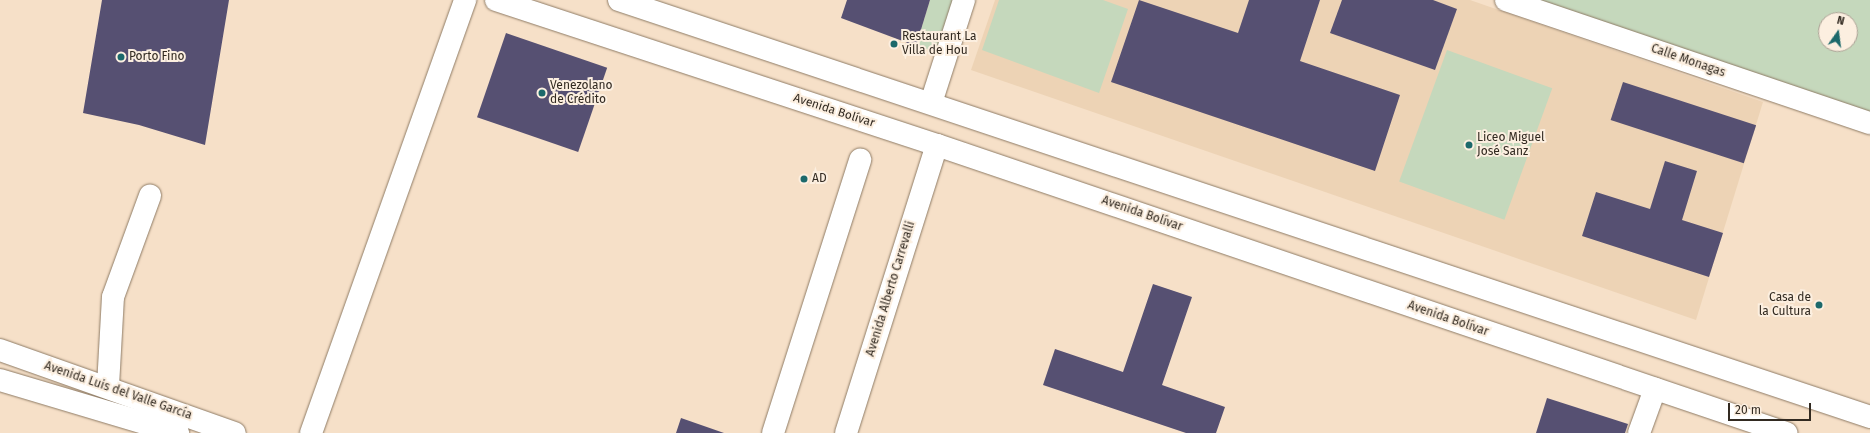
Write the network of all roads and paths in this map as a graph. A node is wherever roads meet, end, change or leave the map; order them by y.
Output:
1 (464, 0) edge
2 (496, 0) edge
3 (619, 0) edge
4 (964, 0) edge
5 (1506, 0) edge
6 (931, 103) junction
7 (1870, 123) edge
8 (937, 144) junction
9 (860, 160) dead end
10 (150, 196) dead end
11 (0, 350) edge
12 (0, 380) edge
13 (108, 386) junction
14 (1655, 389) junction
15 (1870, 417) edge
16 (178, 433) edge
17 (235, 433) edge
18 (311, 433) edge
19 (773, 433) edge
20 (846, 433) edge
21 (1640, 433) edge
22 (1786, 433) edge

1 - 18 street
2 - 8 street, Avenida Bolívar
3 - 6 street
4 - 6 street
5 - 7 street, Calle Monagas
6 - 15 street
8 - 14 street, Avenida Bolívar
8 - 20 street, Avenida Alberto Carrevalli
9 - 19 street
10 - 13 street
11 - 13 street, Avenida Luis del Valle García
12 - 16 street, Avenida Luis del Valle García
13 - 17 street, Avenida Luis del Valle García
14 - 21 street
14 - 22 street, Avenida Bolívar

